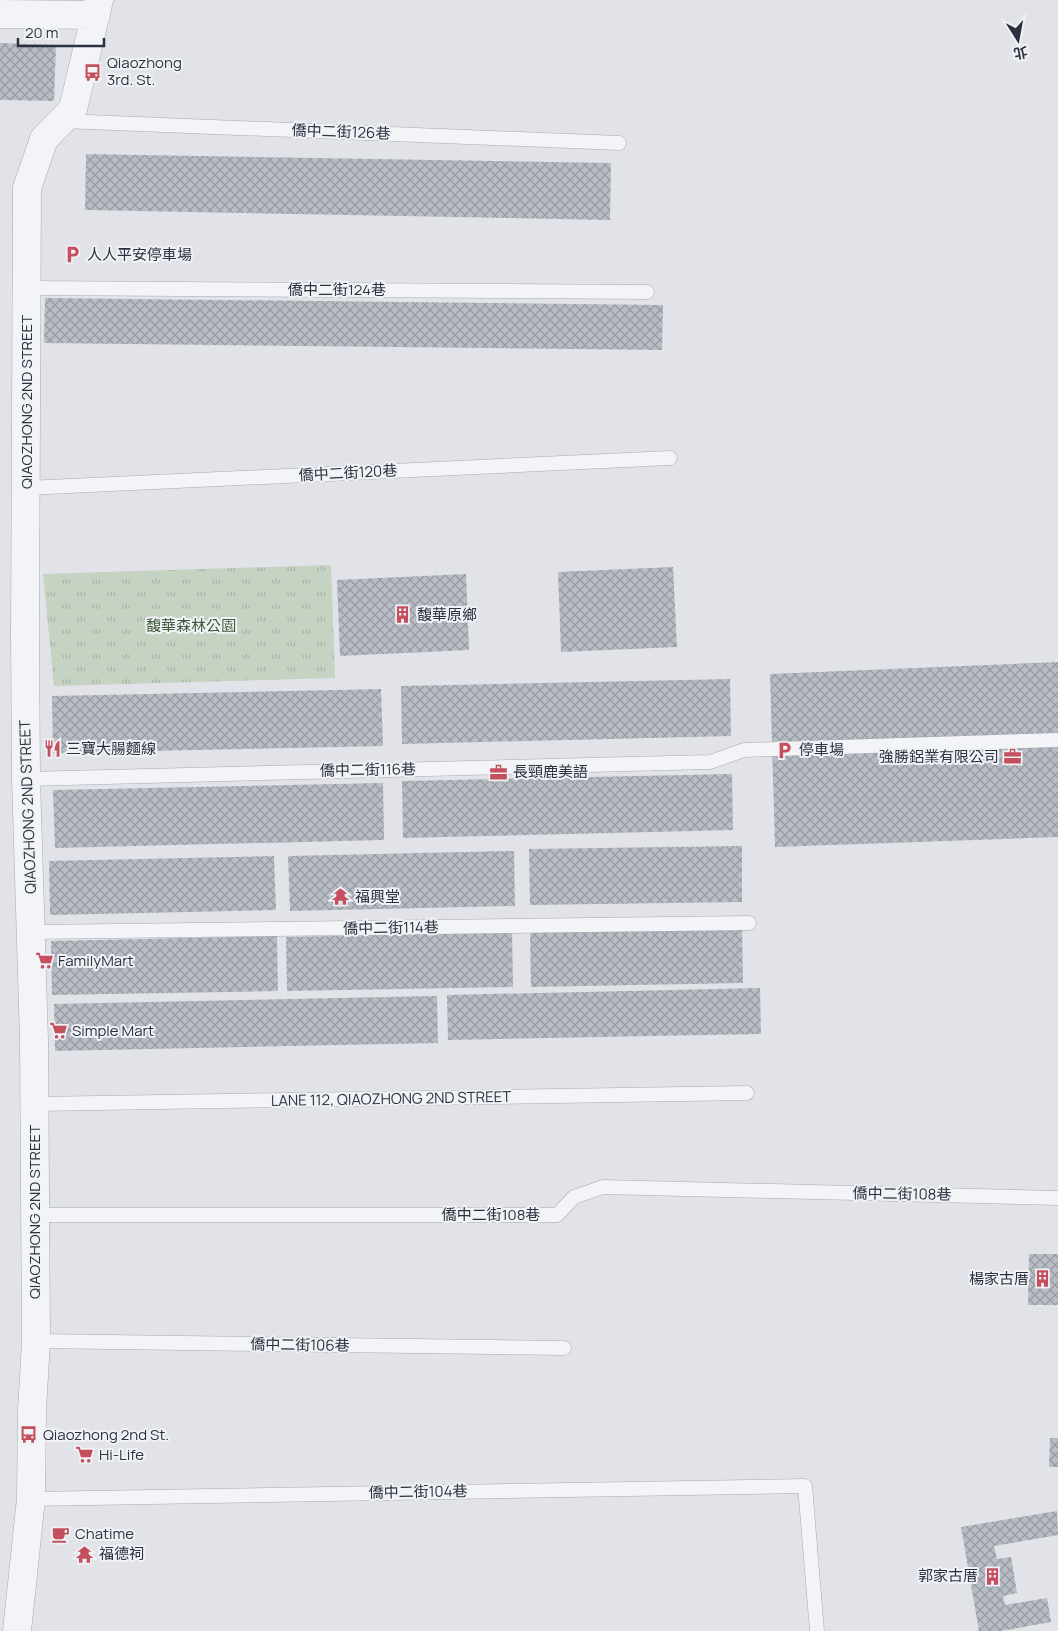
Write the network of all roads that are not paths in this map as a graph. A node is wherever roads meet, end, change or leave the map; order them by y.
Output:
1 (98, 7) edge
2 (0, 14) edge
3 (62, 121) junction
4 (619, 142) dead end
5 (27, 288) junction
6 (647, 292) dead end
7 (670, 458) dead end
8 (27, 488) junction
9 (1058, 740) edge
10 (26, 779) junction
11 (749, 923) dead end
12 (32, 932) junction
13 (747, 1093) dead end
14 (34, 1104) junction
15 (1058, 1198) edge
16 (35, 1215) junction
17 (36, 1341) junction
18 (564, 1348) dead end
19 (31, 1499) junction
20 (17, 1631) edge
21 (817, 1631) edge

1 - 2 street
1 - 3 street, QIAOZHONG 2ND STREET
3 - 4 lane, 僑中二街126巷
3 - 5 street, QIAOZHONG 2ND STREET
5 - 6 lane, 僑中二街124巷
5 - 8 street, QIAOZHONG 2ND STREET
7 - 8 lane, 僑中二街120巷
8 - 10 street, QIAOZHONG 2ND STREET
9 - 10 lane, 僑中二街116巷
10 - 12 street, QIAOZHONG 2ND STREET
11 - 12 lane, 僑中二街114巷
12 - 14 street, QIAOZHONG 2ND STREET
13 - 14 lane, LANE 112, QIAOZHONG 2ND STREET
14 - 16 street, QIAOZHONG 2ND STREET
15 - 16 lane, 僑中二街108巷
16 - 17 street, QIAOZHONG 2ND STREET
17 - 18 lane, 僑中二街106巷
17 - 19 street, QIAOZHONG 2ND STREET
19 - 20 street, QIAOZHONG 2ND STREET
19 - 21 lane, 僑中二街104巷

